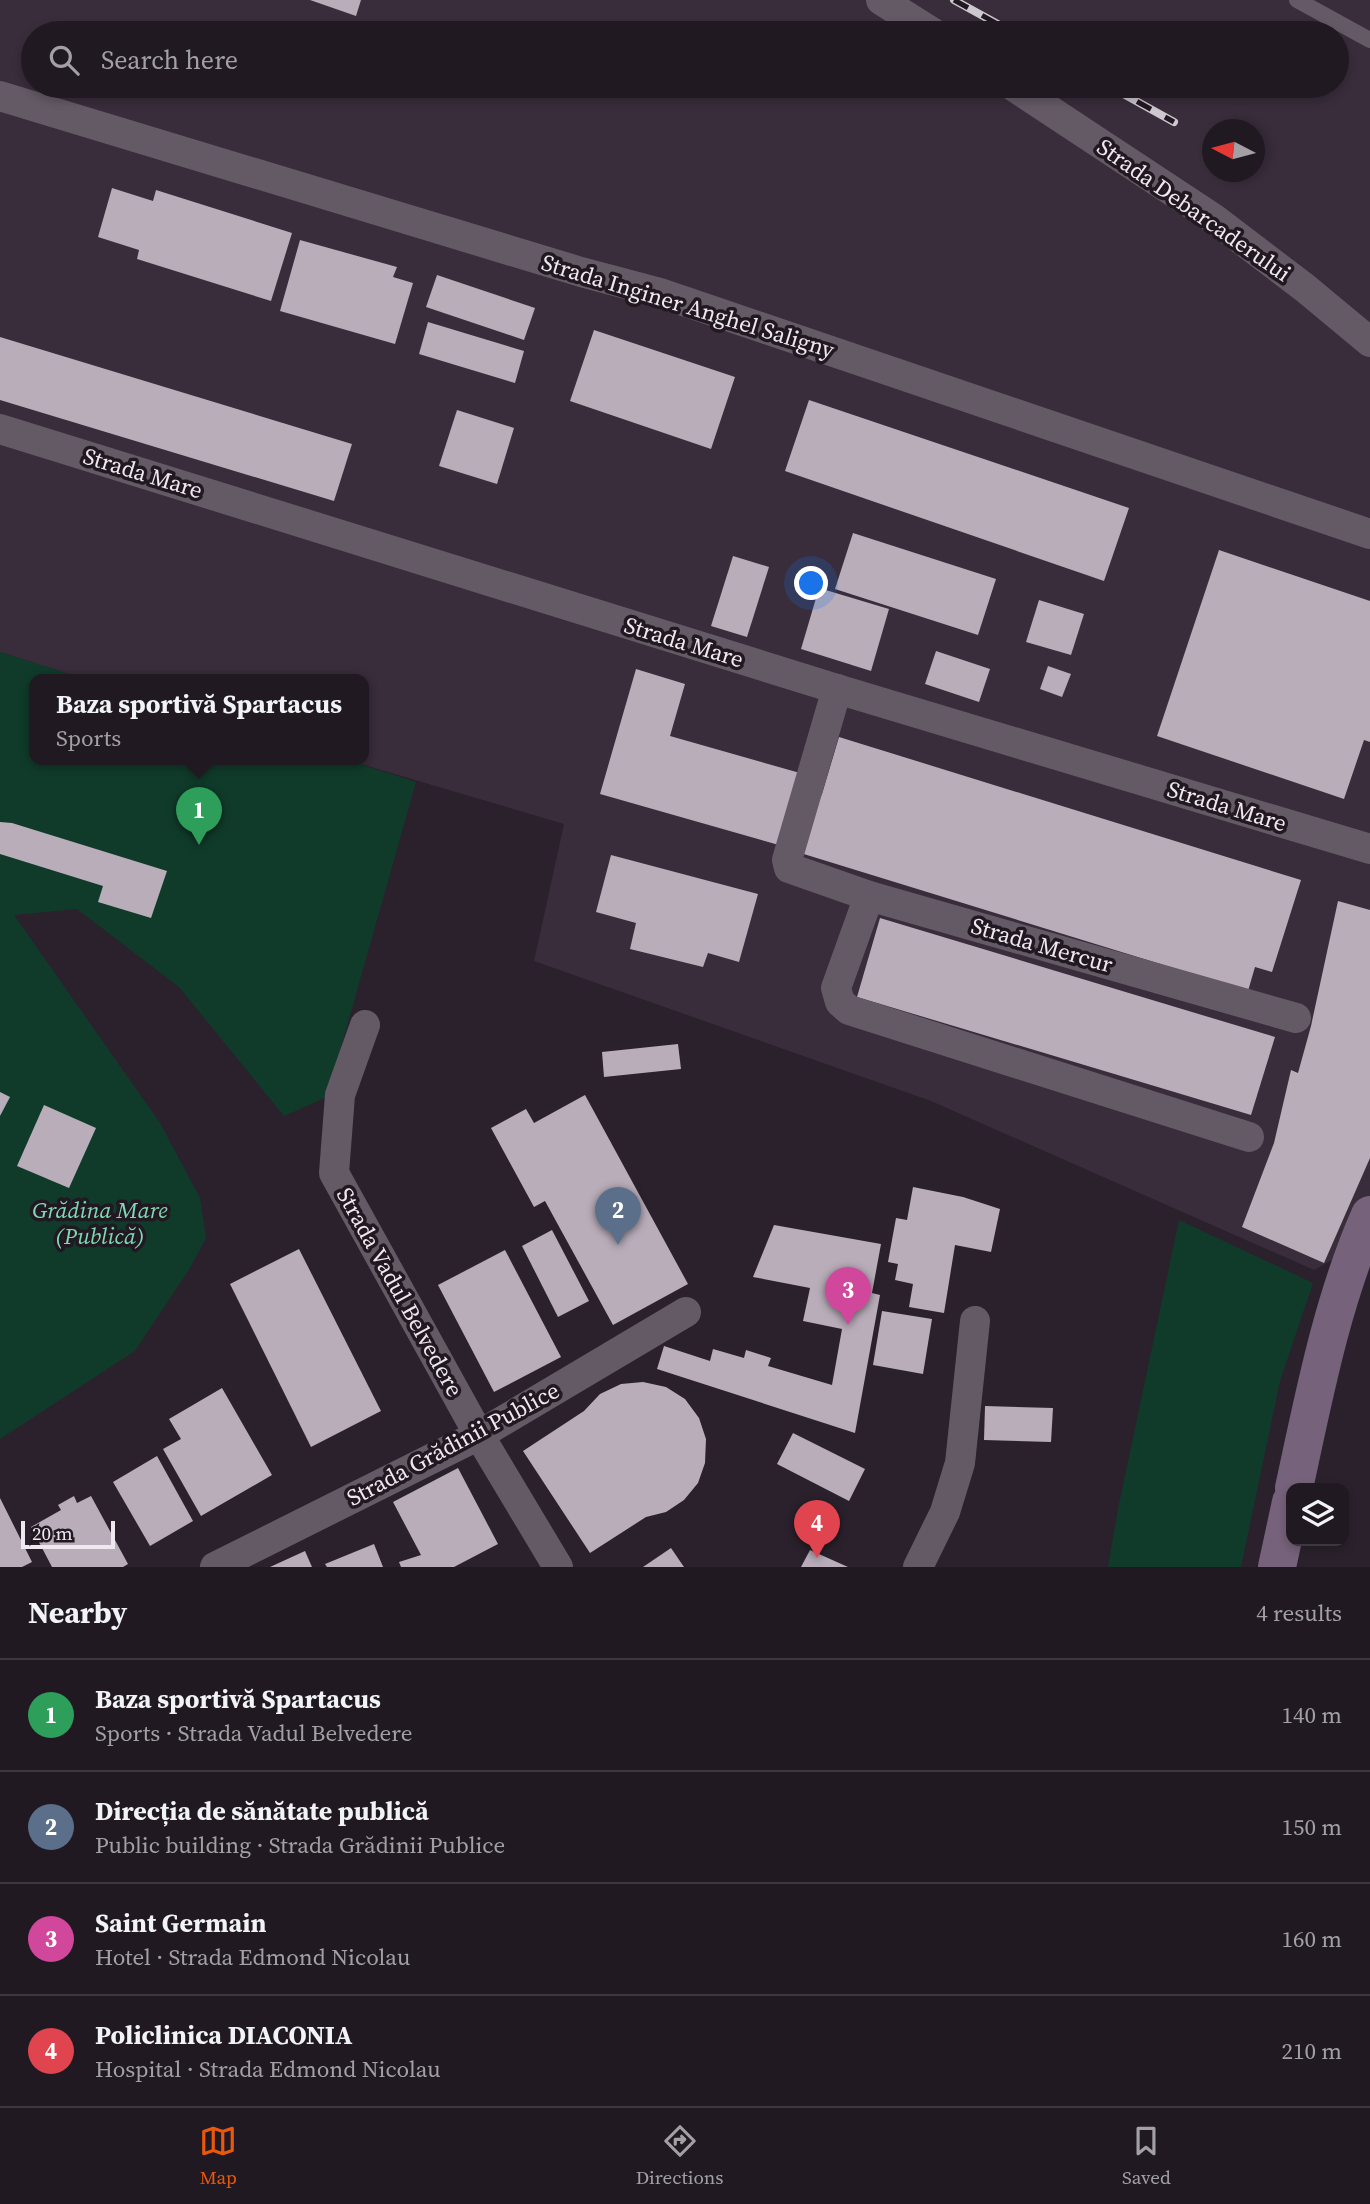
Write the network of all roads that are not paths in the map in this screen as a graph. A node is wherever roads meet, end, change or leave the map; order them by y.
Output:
1 (881, 0) edge
2 (1297, 0) edge
3 (914, 21) edge
4 (1335, 21) edge
5 (1349, 28) edge
6 (1370, 40) edge
7 (0, 96) edge
8 (1031, 98) edge
9 (1370, 342) edge
10 (0, 429) edge
11 (1370, 534) edge
12 (837, 689) junction
13 (1370, 849) edge
14 (869, 895) junction
15 (1296, 1018) dead end
16 (365, 1025) dead end
17 (1249, 1137) dead end
18 (1370, 1214) edge
19 (686, 1312) dead end
20 (975, 1321) dead end
21 (479, 1435) junction
22 (1295, 1483) edge
23 (1286, 1527) edge
24 (215, 1567) edge
25 (558, 1567) edge
26 (918, 1567) edge
27 (1278, 1567) edge

1 - 3 street
2 - 4 lane
5 - 6 lane
7 - 11 street, Strada Inginer Anghel Saligny
8 - 9 street, Strada Debarcaderului
10 - 12 street, Strada Mare
12 - 13 street, Strada Mare
12 - 14 street, Strada Mercur
14 - 15 street, Strada Mercur
14 - 17 street
16 - 21 street, Strada Vadul Belvedere
18 - 22 street
19 - 21 street, Strada Grădinii Publice
20 - 26 street
21 - 24 street, Strada Grădinii Publice
21 - 25 street, Strada Vadul Belvedere
23 - 27 street

